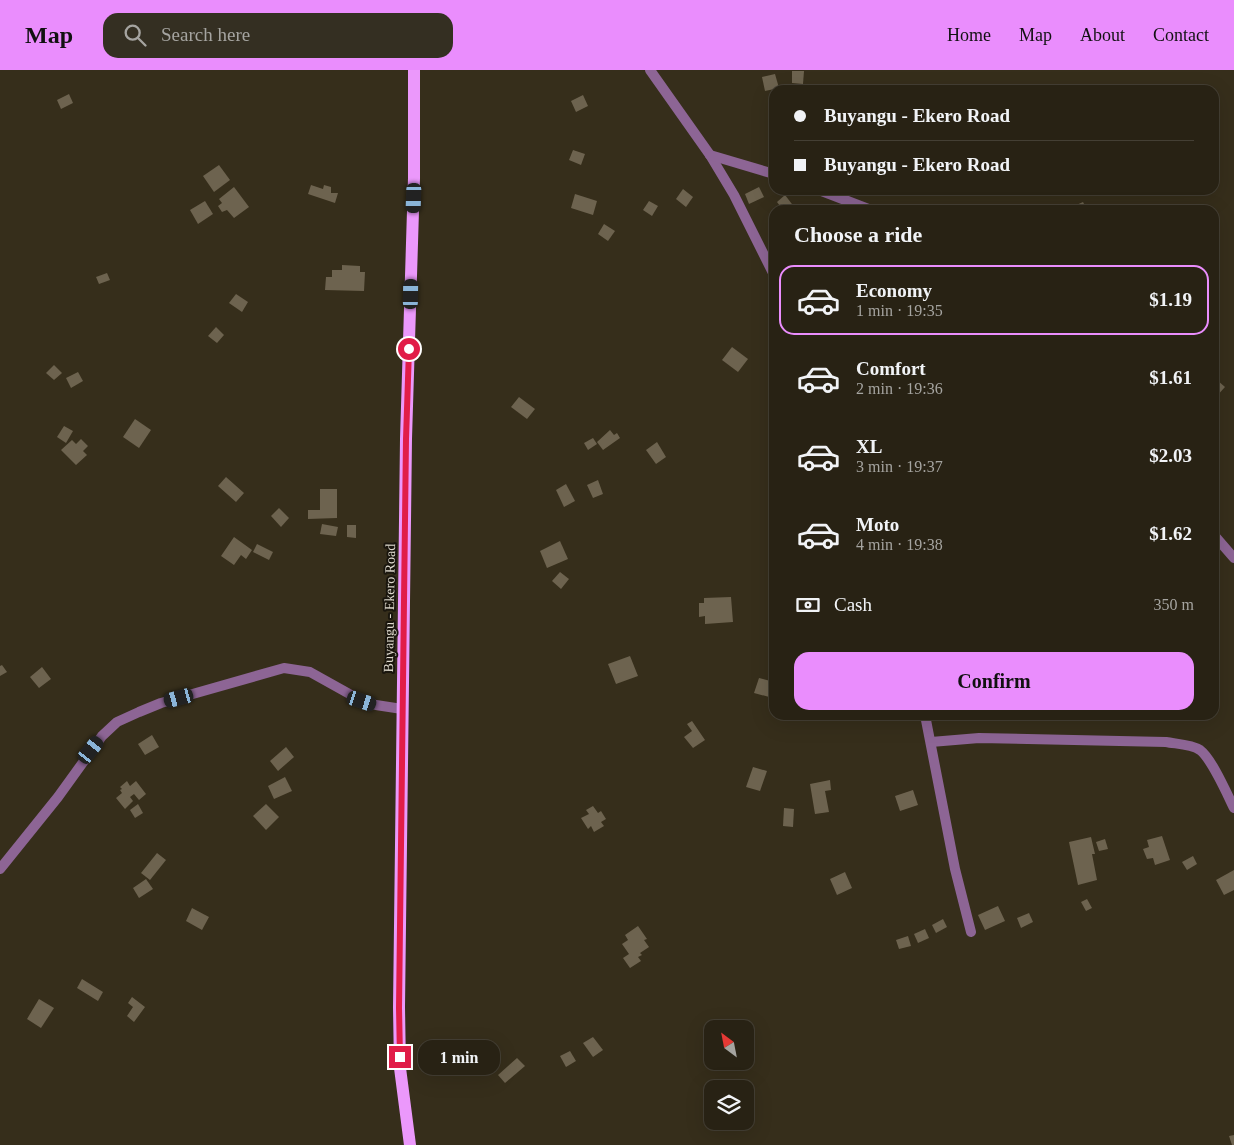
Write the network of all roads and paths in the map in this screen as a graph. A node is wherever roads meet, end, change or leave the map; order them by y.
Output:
1 (414, 70) edge
2 (650, 70) edge
3 (710, 155) junction
4 (769, 173) edge
5 (832, 195) edge
6 (858, 205) edge
7 (769, 264) edge
8 (1219, 541) edge
9 (1234, 558) edge
10 (402, 709) junction
11 (926, 720) edge
12 (931, 742) junction
13 (1234, 808) edge
14 (0, 870) edge
15 (971, 932) dead end
16 (410, 1145) edge

1 - 10 main road, Buyangu - Ekero Road
2 - 3 street
3 - 4 street
3 - 7 street
5 - 6 street
8 - 9 street
10 - 14 street
10 - 16 main road, Buyangu - Ekero Road
11 - 12 street
12 - 13 street
12 - 15 street

